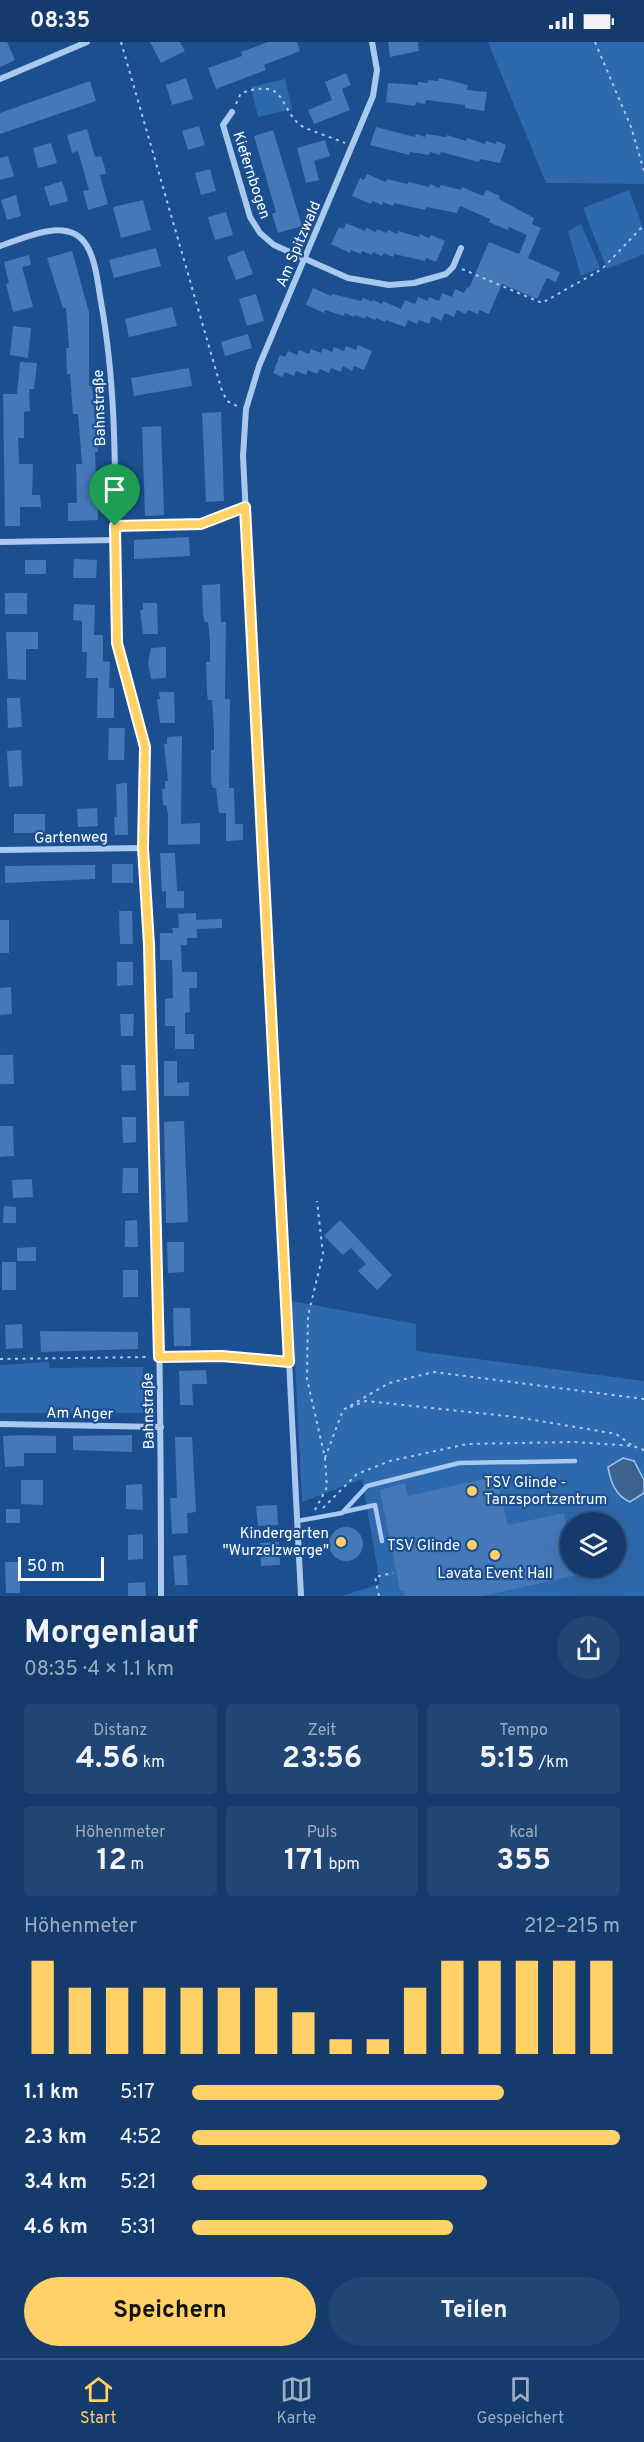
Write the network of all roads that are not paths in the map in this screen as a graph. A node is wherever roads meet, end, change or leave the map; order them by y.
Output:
1 (87, 42) edge
2 (372, 42) edge
3 (0, 79) edge
4 (232, 112) road end
5 (0, 246) edge
6 (461, 248) dead end
7 (304, 259) junction
8 (115, 540) junction
9 (0, 542) edge
10 (143, 848) junction
11 (0, 850) edge
12 (0, 1424) edge
13 (161, 1427) junction
14 (575, 1461) dead end
15 (342, 1513) junction
16 (297, 1521) junction
17 (382, 1541) dead end
18 (160, 1596) edge
19 (301, 1596) edge

1 - 3 street
2 - 7 street, Am Spitzwald
4 - 7 street, Kiefernbogen
5 - 8 street, Bahnstraße
6 - 7 street, Kiefernbogen
7 - 16 street, Am Spitzwald
8 - 9 street
8 - 10 street, Bahnstraße
10 - 11 street, Gartenweg
10 - 13 street, Bahnstraße
12 - 13 street, Am Anger
13 - 18 street, Bahnstraße
14 - 15 lane
15 - 16 lane
15 - 17 lane
16 - 19 street, Am Spitzwald

